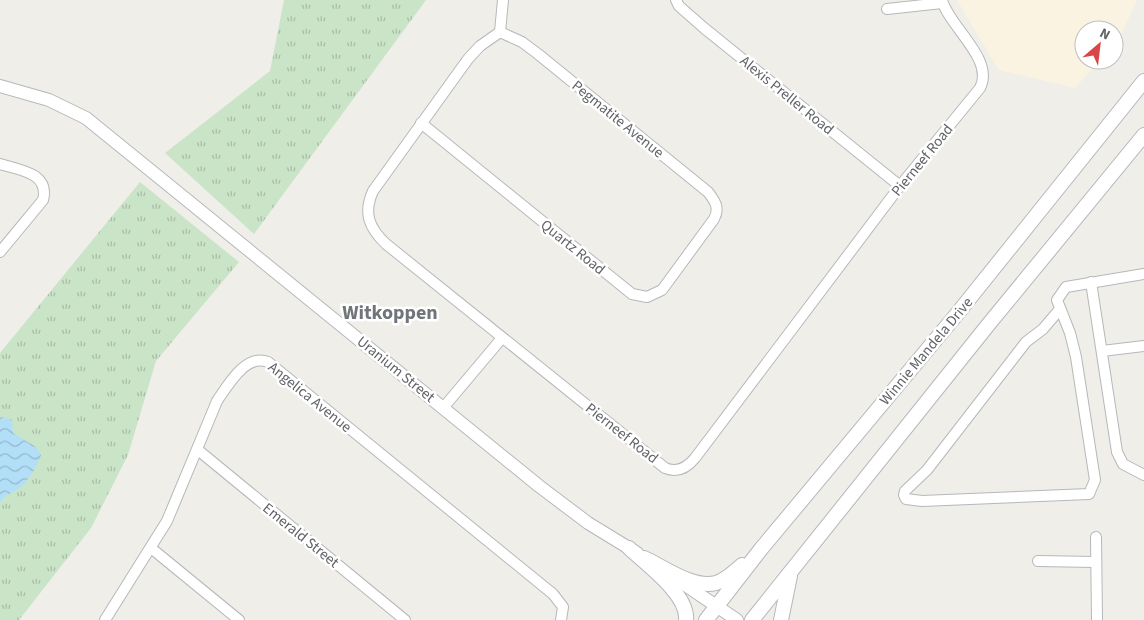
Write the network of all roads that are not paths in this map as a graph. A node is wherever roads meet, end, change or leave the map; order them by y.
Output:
1 (503, 0) edge
2 (676, 0) edge
3 (942, 1) edge
4 (887, 9) dead end
5 (500, 32) junction
6 (1144, 81) edge
7 (0, 86) edge
8 (421, 123) junction
9 (1144, 135) edge
10 (0, 164) edge
11 (900, 186) junction
12 (714, 219) joint
13 (0, 252) edge
14 (1144, 274) edge
15 (1091, 282) junction
16 (1060, 309) junction
17 (502, 338) junction
18 (1144, 346) edge
19 (1102, 351) junction
20 (443, 408) junction
21 (198, 450) junction
22 (1144, 475) edge
23 (1096, 536) dead end
24 (151, 548) junction
25 (630, 548) junction
26 (761, 549) junction
27 (644, 558) junction
28 (1038, 561) dead end
29 (1095, 562) junction
30 (791, 571) junction
31 (718, 607) junction
32 (105, 620) edge
33 (239, 620) edge
34 (405, 620) edge
35 (561, 620) edge
36 (686, 620) edge
37 (706, 620) edge
38 (737, 620) edge
39 (752, 620) edge
40 (781, 620) edge
41 (1097, 620) edge

1 - 5 street
2 - 11 street, Alexis Preller Road
3 - 4 street
3 - 11 street, Pierneef Road
5 - 8 street, Pierneef Road
5 - 12 street, Pegmatite Avenue
6 - 26 main road, Winnie Mandela Drive
7 - 20 street, Uranium Street
8 - 12 street, Quartz Road
8 - 17 street, Pierneef Road
9 - 30 main road, Winnie Mandela Drive
10 - 13 street
11 - 17 street, Pierneef Road
14 - 15 street
15 - 16 street
15 - 19 street
16 - 16 street
17 - 20 street
18 - 19 street
19 - 22 street
20 - 25 street, Uranium Street
21 - 24 street, Angelica Avenue
21 - 34 street, Emerald Street
21 - 35 street, Angelica Avenue
23 - 29 street
24 - 32 street, Angelica Avenue
24 - 33 street
25 - 27 street, Uranium Street
25 - 36 main road
26 - 27 main road
26 - 31 main road, Winnie Mandela Drive
27 - 31 street, Uranium Street
28 - 29 street
29 - 41 street
30 - 39 main road, Winnie Mandela Drive
30 - 40 main road
31 - 37 main road, Winnie Mandela Drive
31 - 38 street, Uranium Street

